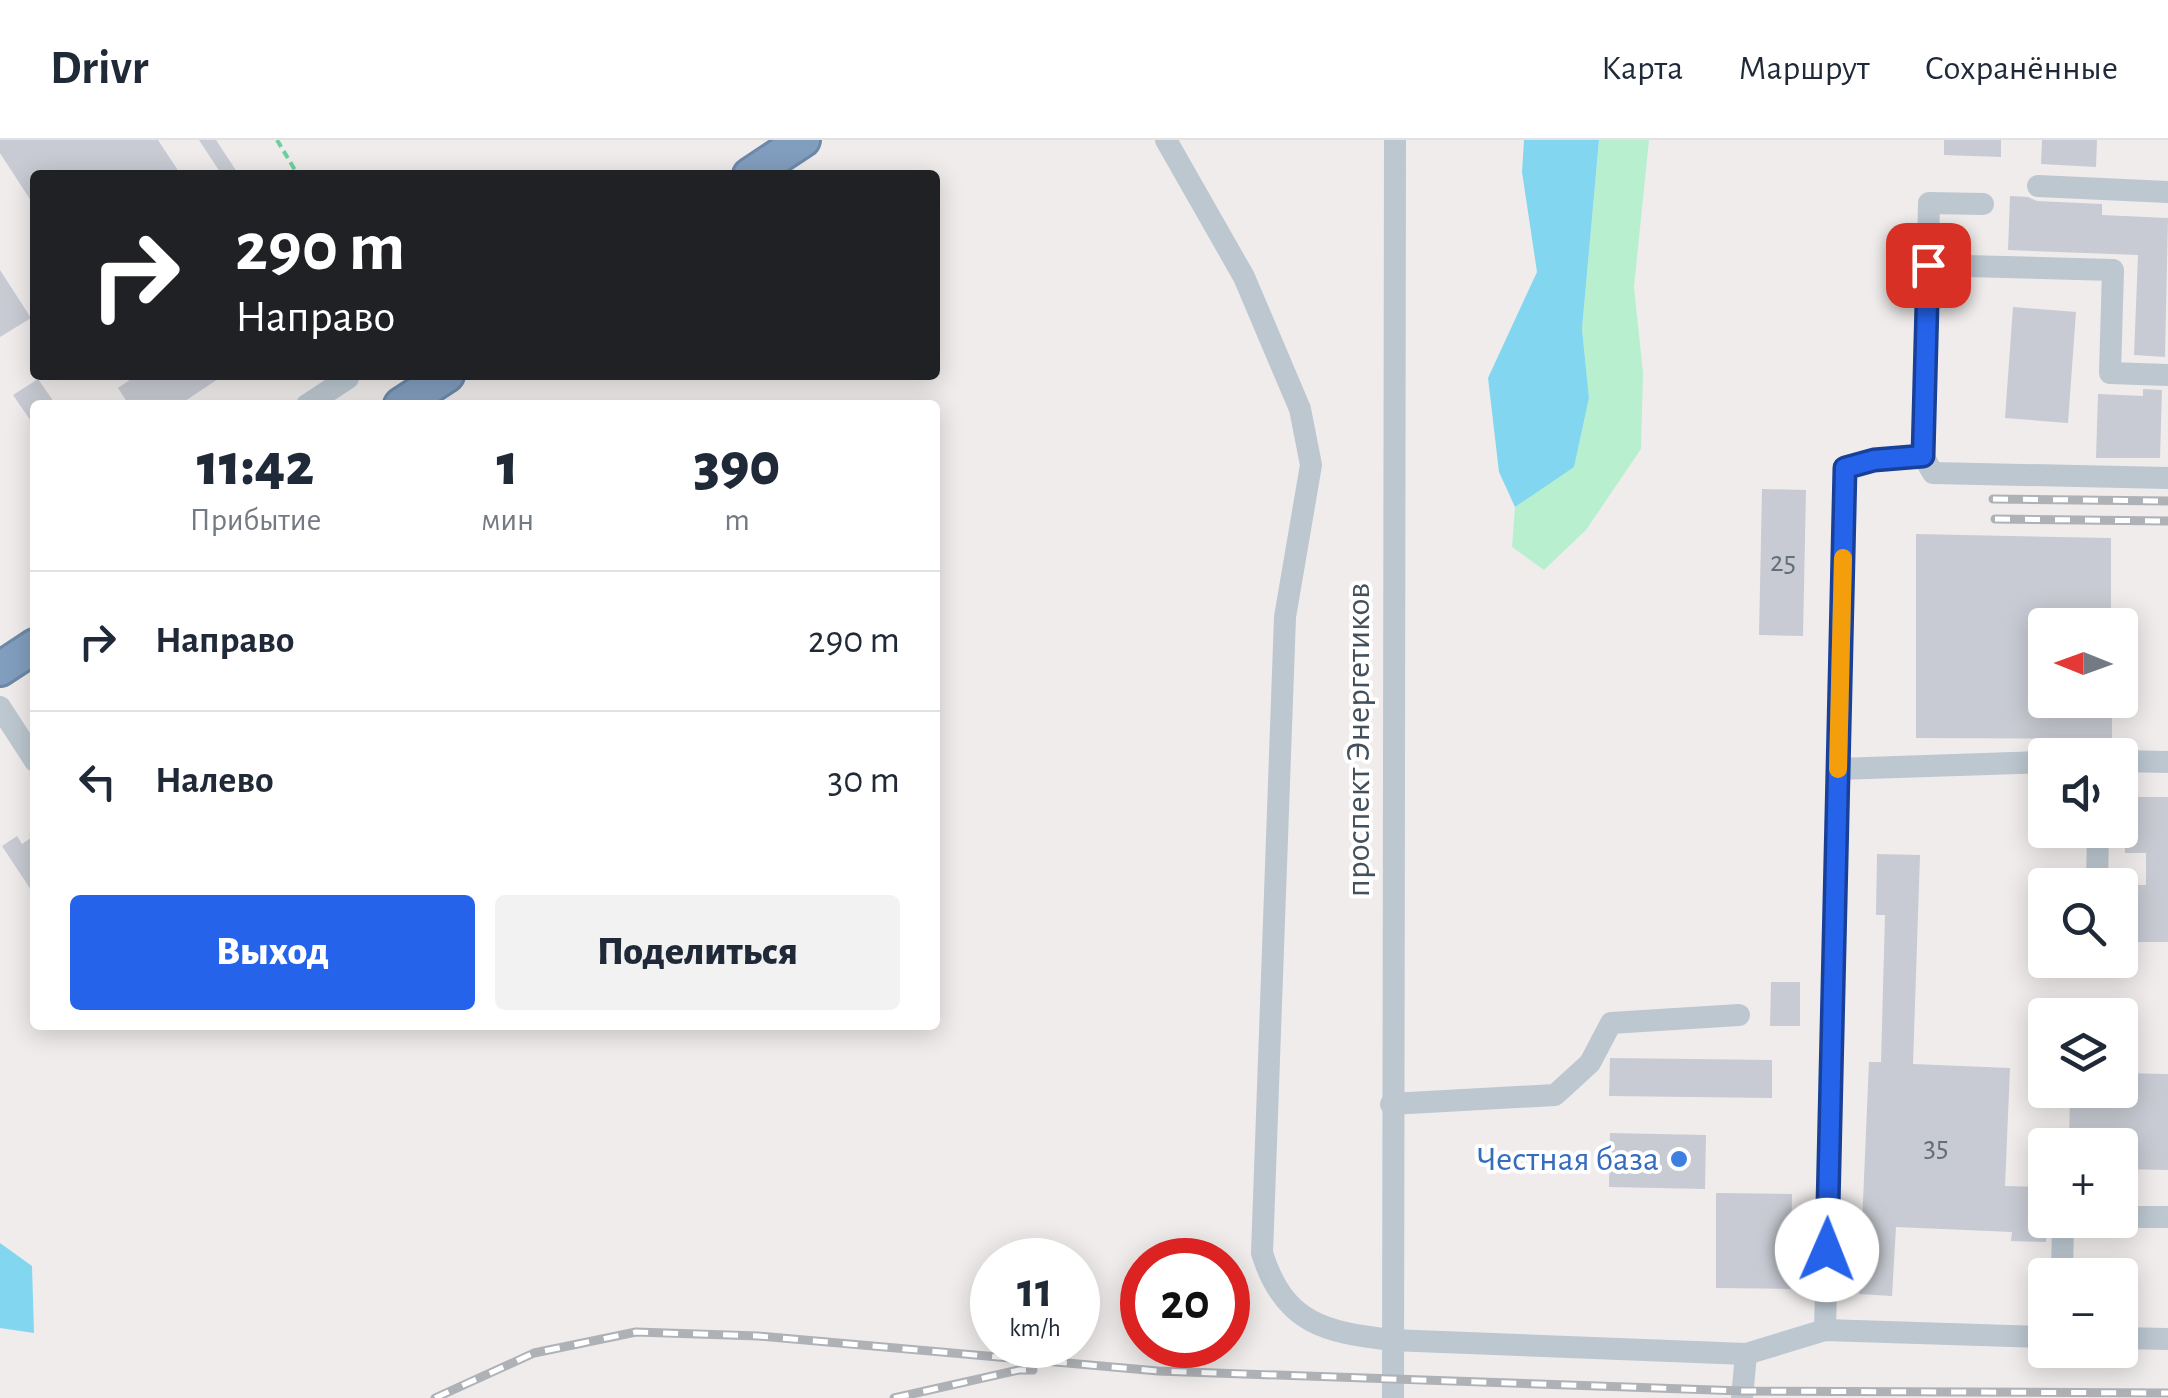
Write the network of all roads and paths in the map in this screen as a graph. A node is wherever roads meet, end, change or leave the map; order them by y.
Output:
1 (278, 140) edge
2 (803, 140) edge
3 (1166, 140) edge
4 (1395, 140) edge
5 (295, 170) edge
6 (758, 170) edge
7 (2038, 186) dead end
8 (2168, 192) edge
9 (1983, 204) dead end
10 (1928, 265) junction
11 (2168, 374) edge
12 (439, 380) edge
13 (409, 400) edge
14 (1923, 456) junction
15 (2168, 478) edge
16 (30, 649) edge
17 (0, 669) edge
18 (0, 707) edge
19 (30, 753) edge
20 (2138, 761) edge
21 (2168, 762) edge
22 (2028, 763) edge
23 (1838, 769) junction
24 (1739, 1015) dead end
25 (1392, 1104) junction
26 (2138, 1216) edge
27 (2168, 1217) edge
28 (1825, 1330) junction
29 (2028, 1336) edge
30 (2138, 1338) edge
31 (2168, 1339) edge
32 (1392, 1340) junction
33 (1746, 1354) junction
34 (1392, 1398) edge
35 (1742, 1398) edge

1 - 5 path
2 - 6 highway
3 - 32 street
4 - 25 street, проспект Энергетиков
7 - 8 street
9 - 10 street
10 - 11 street
10 - 14 street
12 - 13 highway
14 - 15 street
14 - 23 street
16 - 17 highway
18 - 19 street
20 - 21 street
22 - 23 street
23 - 28 street
24 - 25 street
25 - 32 street, проспект Энергетиков
26 - 27 street
28 - 29 street
28 - 33 street
30 - 31 street
32 - 33 street
32 - 34 street, проспект Энергетиков
33 - 35 street

